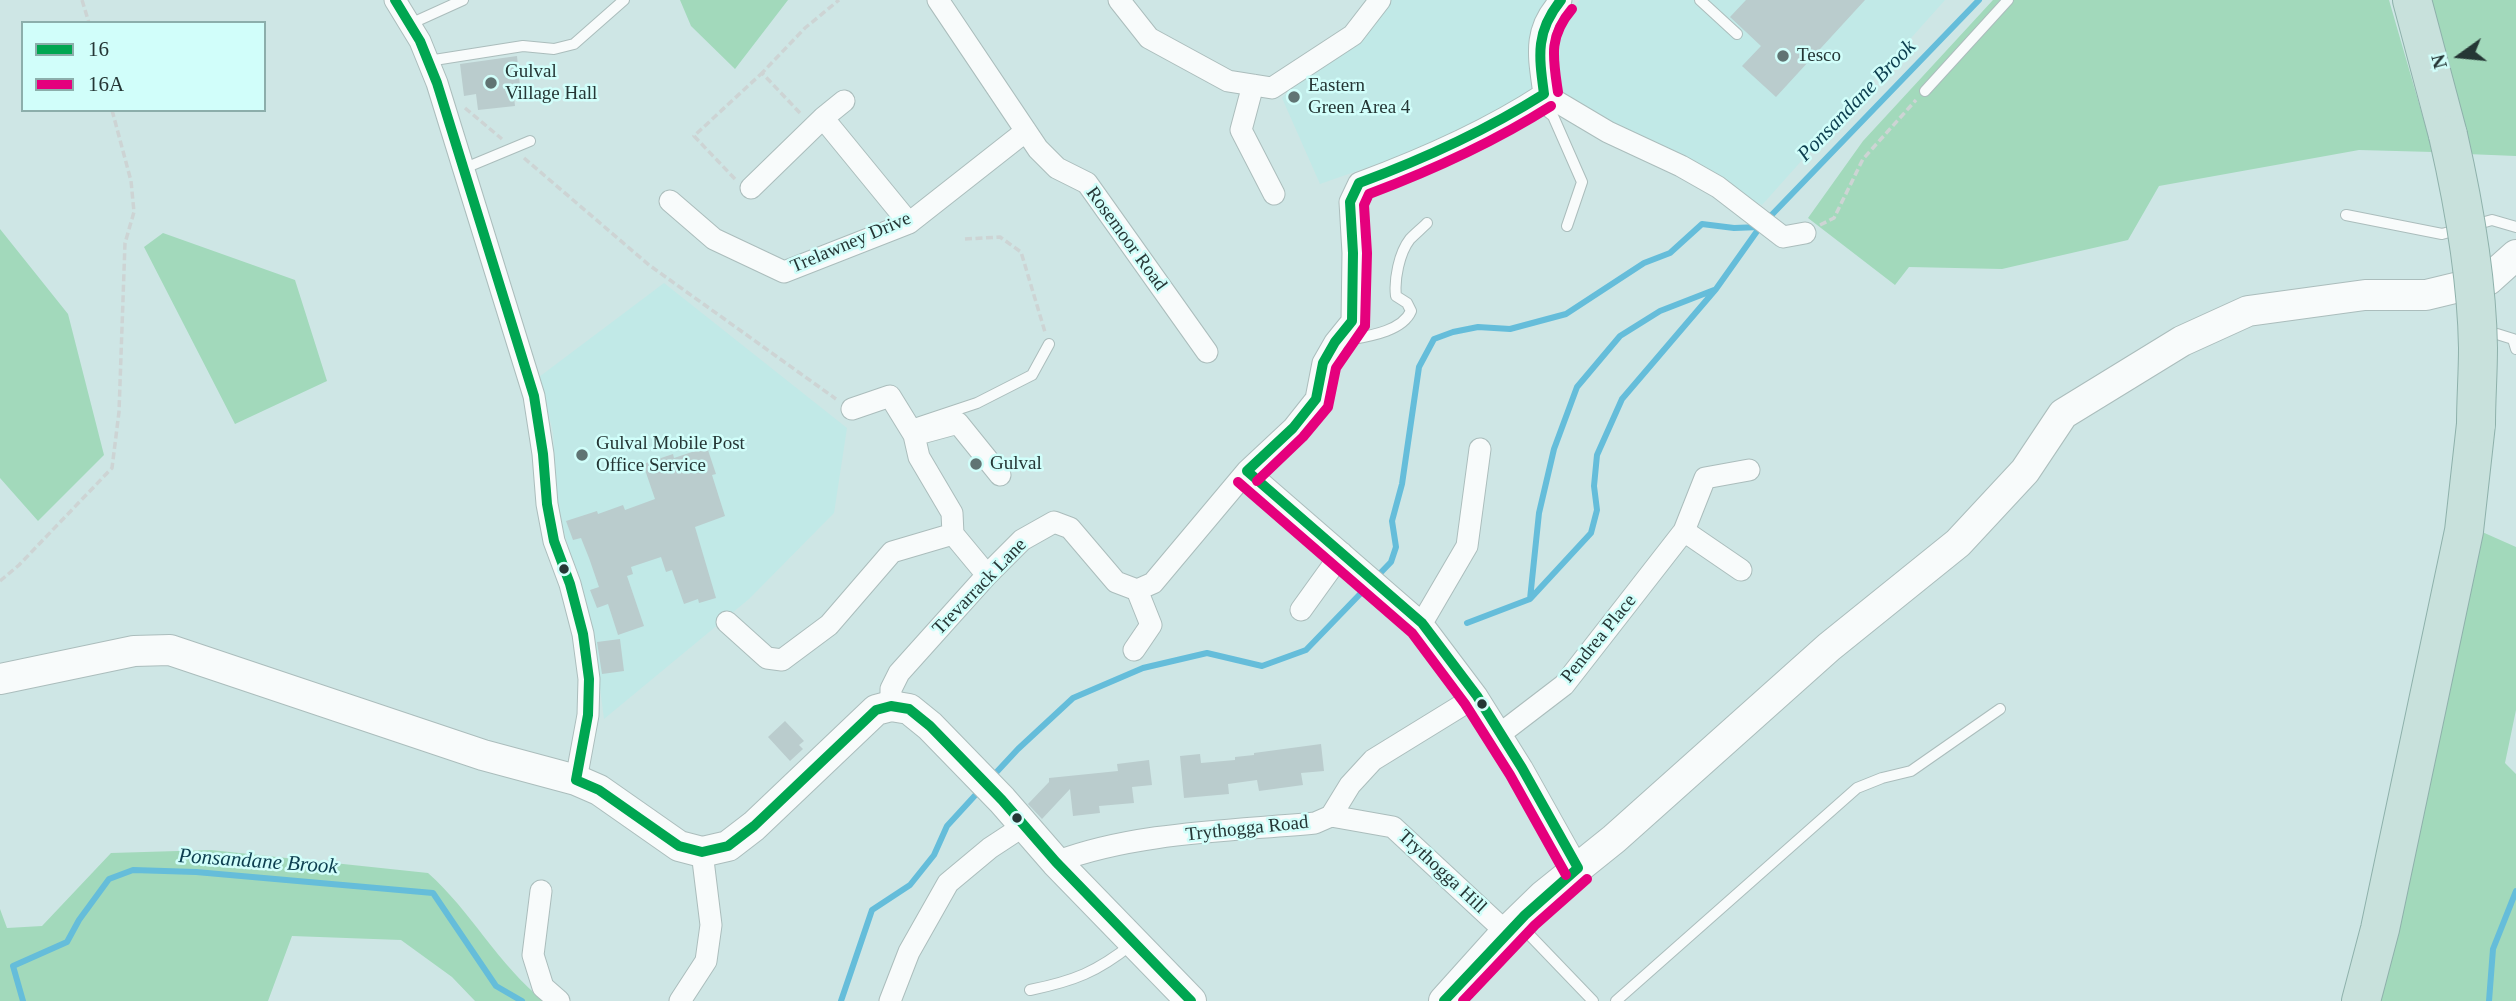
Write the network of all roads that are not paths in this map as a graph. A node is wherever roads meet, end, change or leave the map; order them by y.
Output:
1 (395, 0) edge
2 (463, 0) edge
3 (624, 0) edge
4 (938, 0) edge
5 (1119, 0) edge
6 (1380, 0) edge
7 (1700, 0) edge
8 (2008, 0) edge
9 (2412, 0) edge
10 (1556, 1) edge
11 (410, 24) junction
12 (1737, 34) dead end
13 (428, 61) junction
14 (1253, 85) junction
15 (1925, 91) road end
16 (1539, 98) junction
17 (844, 102) dead end
18 (818, 122) junction
19 (1026, 131) junction
20 (530, 141) dead end
21 (465, 168) junction
22 (752, 187) road end
23 (1274, 194) dead end
24 (670, 201) dead end
25 (2346, 215) dead end
26 (909, 223) junction
27 (1427, 223) dead end
28 (1567, 226) dead end
29 (2516, 227) edge
30 (1805, 233) road end
31 (2516, 255) edge
32 (2497, 334) dead end
33 (1335, 342) junction
34 (1049, 344) road end
35 (2516, 349) edge
36 (1207, 352) dead end
37 (852, 410) road end
38 (911, 430) junction
39 (1480, 449) dead end
40 (1749, 470) dead end
41 (1247, 471) junction
42 (1000, 475) dead end
43 (1684, 531) junction
44 (953, 534) junction
45 (1342, 554) junction
46 (1741, 570) dead end
47 (987, 575) junction
48 (1136, 590) junction
49 (1301, 610) dead end
50 (727, 622) dead end
51 (1422, 623) junction
52 (1134, 650) dead end
53 (0, 679) edge
54 (1477, 696) junction
55 (891, 705) junction
56 (2000, 709) dead end
57 (1500, 734) junction
58 (576, 780) junction
59 (1331, 816) junction
60 (1025, 825) junction
61 (702, 852) junction
62 (1056, 862) junction
63 (1578, 868) junction
64 (541, 891) dead end
65 (1512, 927) junction
66 (1135, 942) junction
67 (1030, 990) dead end
68 (559, 1001) edge
69 (680, 1001) edge
70 (890, 1001) edge
71 (1191, 1001) edge
72 (1444, 1001) edge
73 (1593, 1001) edge
74 (1616, 1001) edge
75 (2361, 1001) edge

1 - 11 street
2 - 11 lane
3 - 13 lane
4 - 19 street, Rosemoor Road
5 - 14 street
6 - 14 street
7 - 12 lane
8 - 15 lane
9 - 75 highway, bridge
10 - 16 street
11 - 13 street
13 - 21 street
14 - 23 street
16 - 28 lane
16 - 30 street
16 - 33 street
17 - 18 street
18 - 22 street
18 - 26 street
19 - 26 street, Trelawney Drive
19 - 36 street, Rosemoor Road
20 - 21 lane
21 - 58 street
24 - 26 street, Trelawney Drive
25 - 29 lane
27 - 33 lane
31 - 63 main road
32 - 35 lane
33 - 41 street
34 - 38 lane
37 - 38 street
38 - 42 street
38 - 44 street
39 - 51 street
40 - 43 street, Pendrea Place
41 - 45 street
41 - 48 street
43 - 46 street
43 - 57 street, Pendrea Place
44 - 47 street
44 - 50 street
45 - 49 street
45 - 51 street
47 - 48 street, Trevarrack Lane
47 - 55 street, Trevarrack Lane
48 - 52 street
51 - 54 street
53 - 58 main road
54 - 57 street
54 - 59 street, Trythogga Road
55 - 60 main road
55 - 61 main road
56 - 74 lane
57 - 63 street
58 - 61 main road
59 - 62 street, Trythogga Road
59 - 65 street, Trythogga Hill
60 - 62 main road
60 - 70 street
61 - 69 street
62 - 66 main road
63 - 65 main road
64 - 68 street
65 - 72 main road
65 - 73 lane
66 - 67 lane
66 - 71 main road

